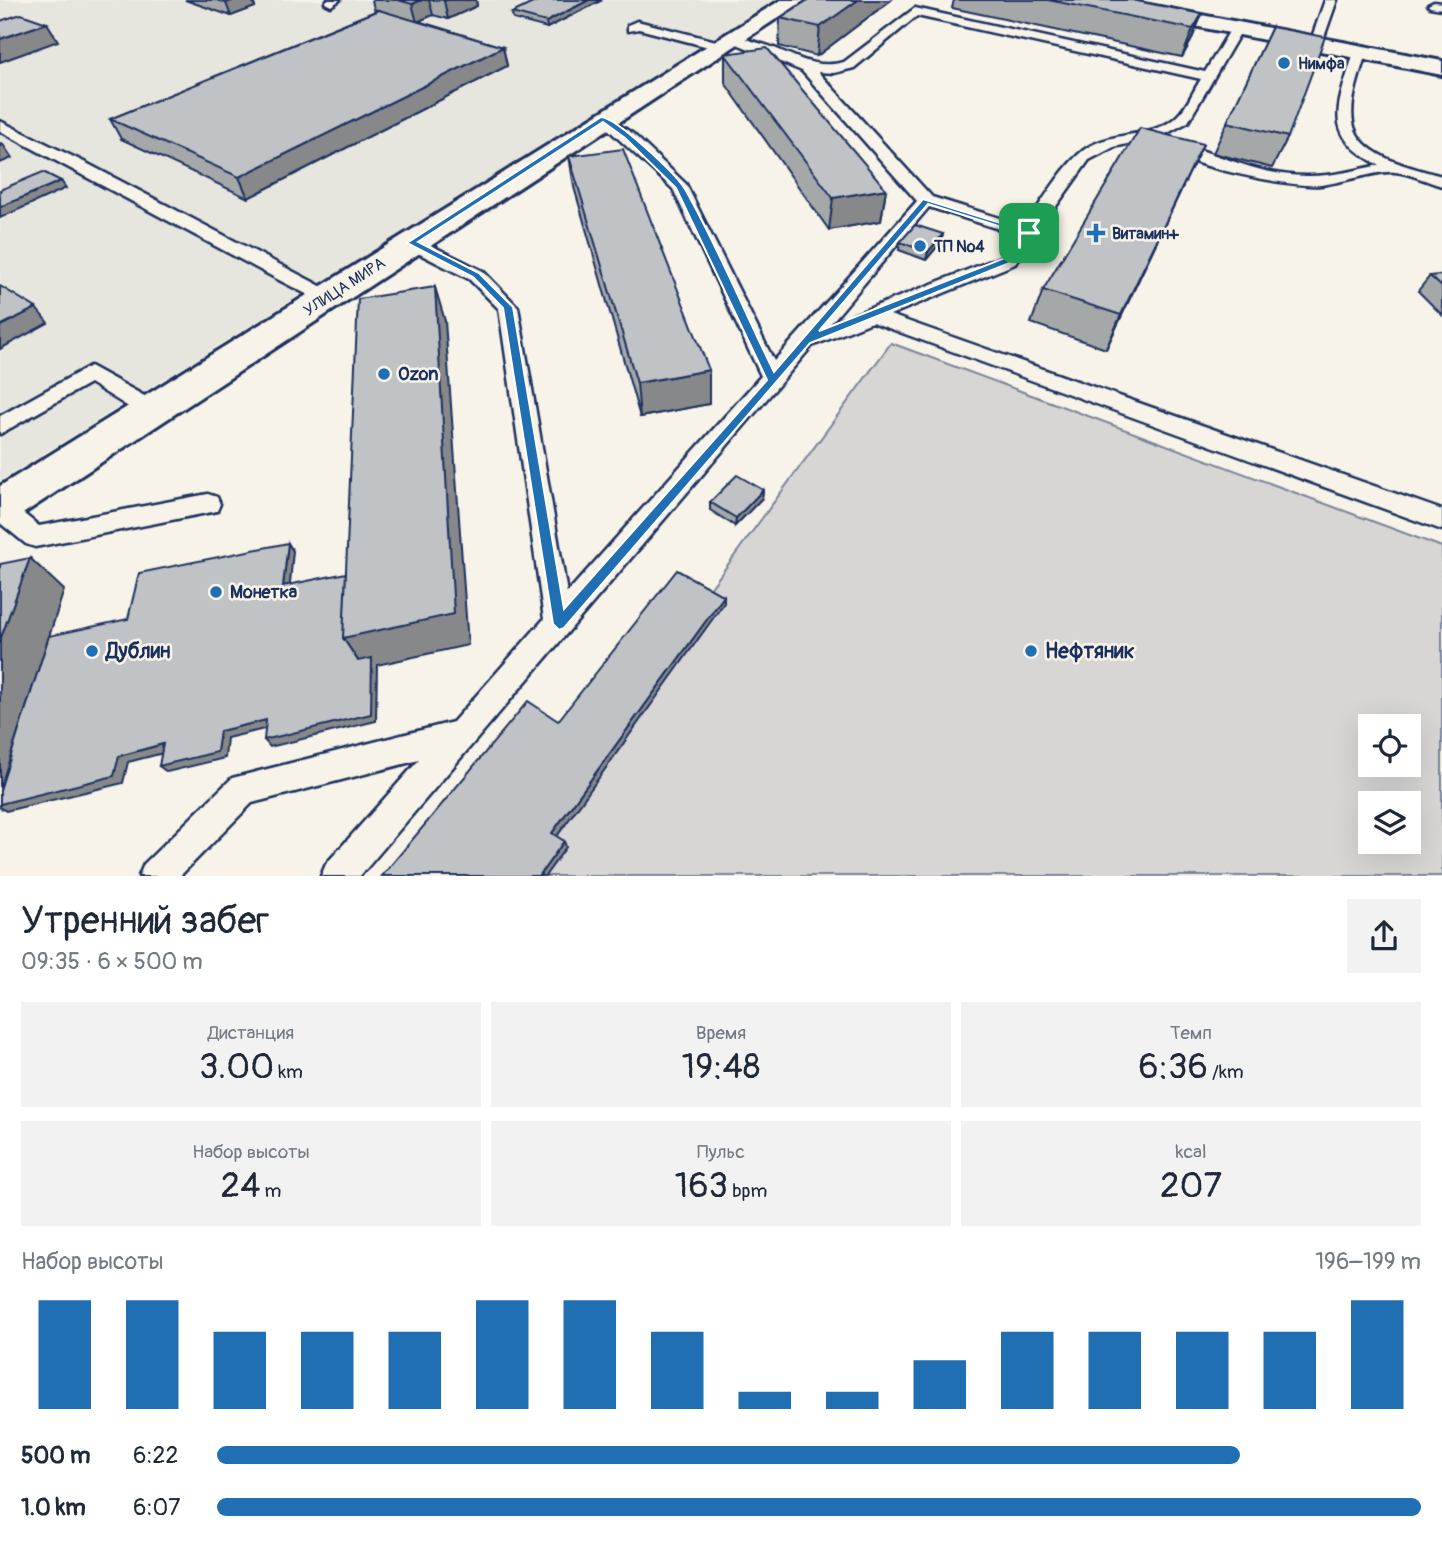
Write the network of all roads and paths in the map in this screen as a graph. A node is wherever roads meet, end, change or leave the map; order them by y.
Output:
1 (794, 0) edge
2 (1093, 0) edge
3 (1331, 0) edge
4 (632, 28) dead end
5 (1237, 28) junction
6 (725, 43) junction
7 (1316, 43) junction
8 (1360, 52) junction
9 (807, 68) junction
10 (1442, 68) edge
11 (1209, 77) junction
12 (604, 119) junction
13 (0, 125) edge
14 (1150, 132) junction
15 (1394, 167) junction
16 (1442, 181) edge
17 (926, 201) junction
18 (1029, 233) junction
19 (412, 243) junction
20 (327, 298) junction
21 (872, 315) junction
22 (806, 340) junction
23 (773, 380) junction
24 (150, 410) junction
25 (0, 426) edge
26 (208, 504) dead end
27 (0, 508) edge
28 (1442, 520) edge
29 (559, 624) junction
30 (463, 734) junction
31 (156, 876) edge
32 (338, 876) edge

1 - 6 main road, УЛИЦА МИРА
2 - 5 main road
3 - 7 lane
4 - 6 lane
5 - 7 main road
5 - 11 lane
6 - 9 lane
6 - 12 main road, УЛИЦА МИРА
7 - 8 main road
8 - 10 main road
8 - 15 lane
9 - 11 lane
9 - 17 lane
11 - 14 lane
12 - 19 main road, УЛИЦА МИРА
12 - 23 lane
13 - 20 lane
14 - 15 lane
14 - 18 lane
15 - 16 lane
17 - 18 lane
17 - 22 lane
18 - 21 lane
19 - 20 main road, УЛИЦА МИРА
19 - 29 lane
20 - 24 main road, УЛИЦА МИРА
21 - 22 lane
21 - 28 lane
22 - 23 lane
23 - 29 lane
24 - 25 lane
24 - 27 main road, УЛИЦА МИРА
26 - 27 lane
29 - 30 lane
30 - 31 lane
30 - 32 lane

